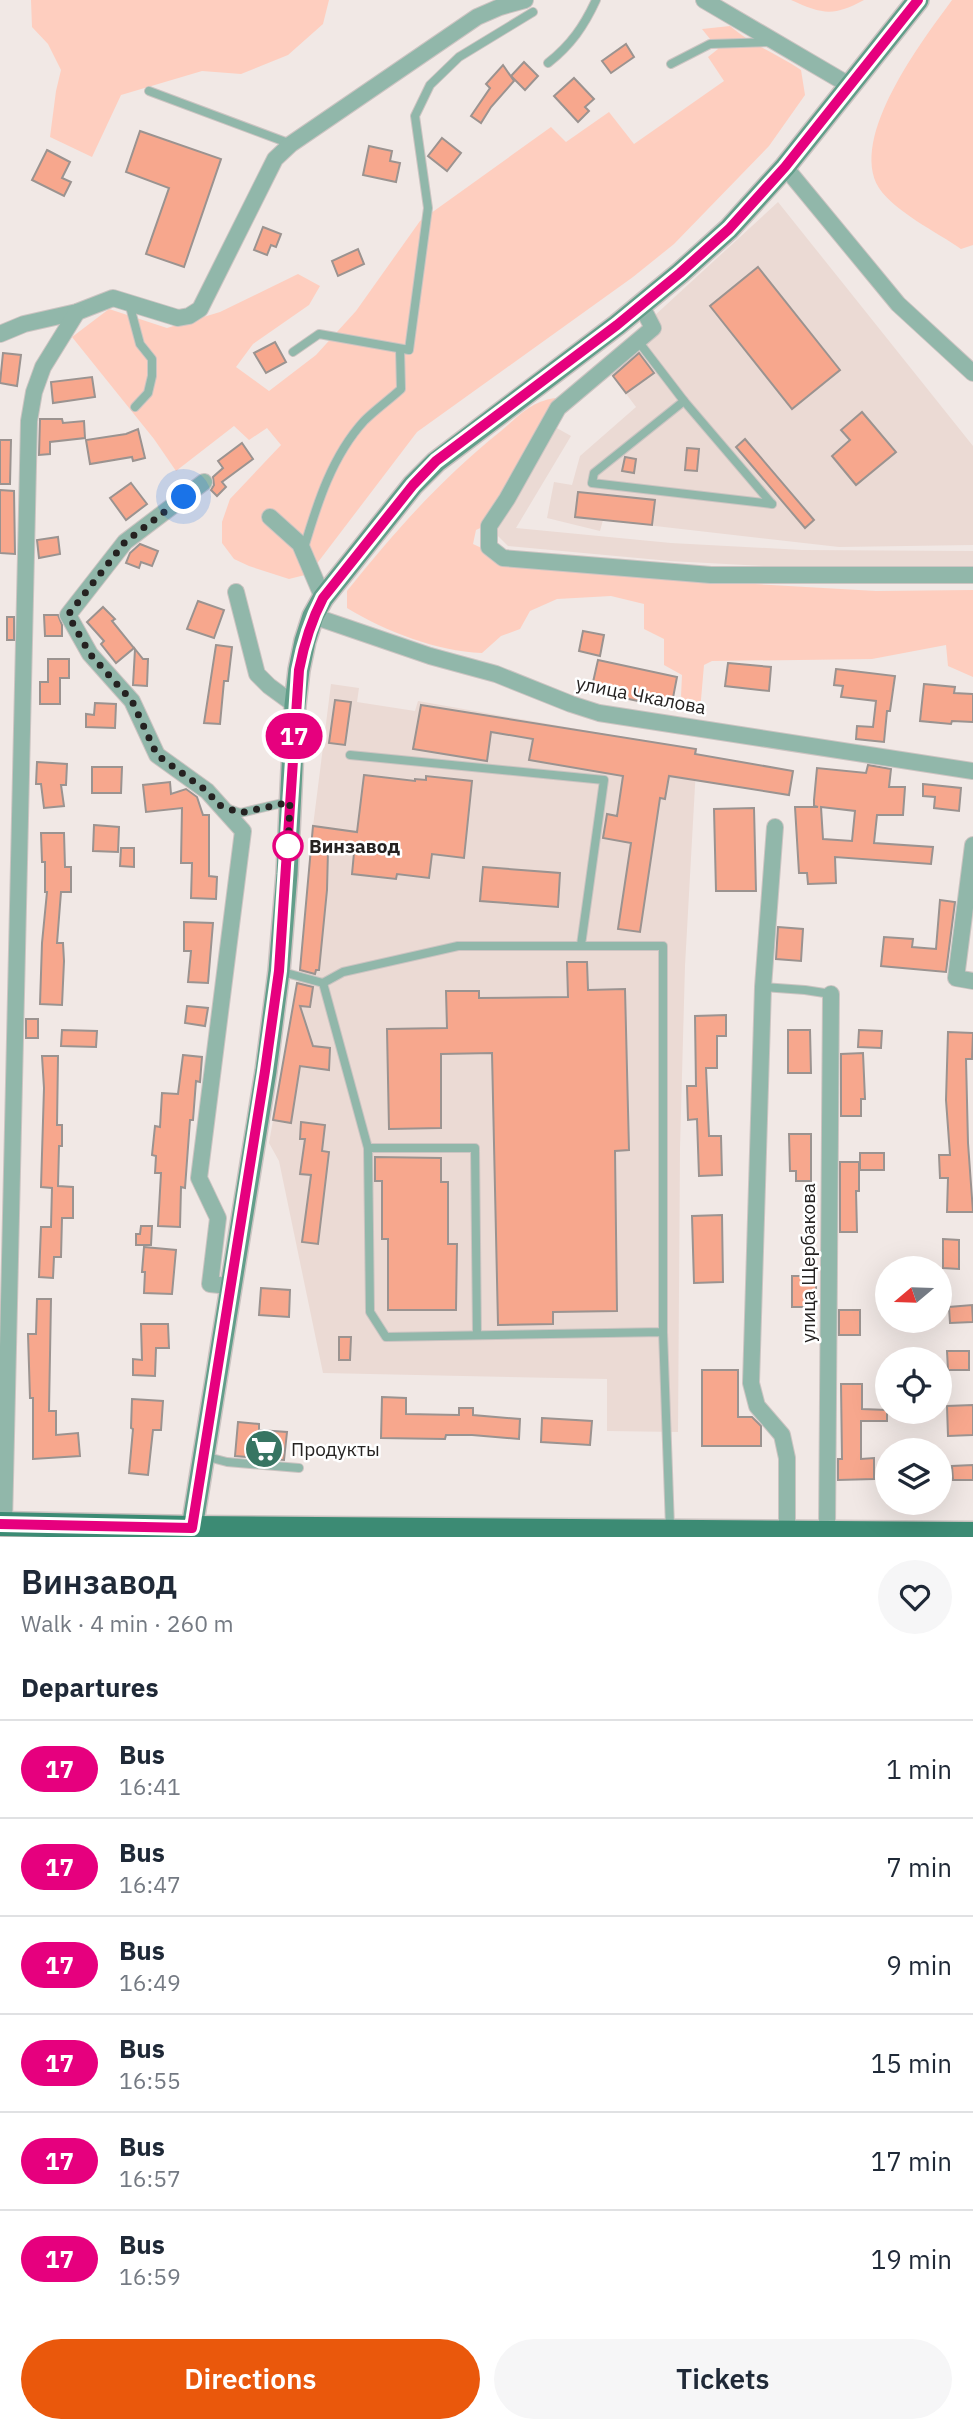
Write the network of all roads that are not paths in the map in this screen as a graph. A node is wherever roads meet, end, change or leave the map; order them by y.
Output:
1 (596, 0) edge
2 (704, 0) edge
3 (918, 0) edge
4 (529, 6) edge
5 (774, 41) junction
6 (548, 62) dead end
7 (671, 64) dead end
8 (849, 85) junction
9 (149, 91) dead end
10 (291, 144) junction
11 (785, 167) junction
12 (129, 303) junction
13 (642, 305) junction
14 (77, 312) junction
15 (0, 334) edge
16 (638, 341) junction
17 (400, 349) junction
18 (293, 352) dead end
19 (973, 373) edge
20 (684, 401) junction
21 (135, 407) dead end
22 (204, 482) dead end
23 (270, 517) dead end
24 (303, 551) junction
25 (973, 575) edge
26 (236, 592) dead end
27 (318, 607) junction
28 (295, 705) junction
29 (350, 755) dead end
30 (973, 771) edge
31 (290, 802) junction
32 (219, 805) junction
33 (775, 827) dead end
34 (973, 845) edge
35 (581, 945) junction
36 (279, 971) junction
37 (973, 981) edge
38 (323, 983) junction
39 (763, 987) junction
40 (831, 994) joint
41 (368, 1148) junction
42 (229, 1286) junction
43 (663, 1332) junction
44 (477, 1335) junction
45 (204, 1455) junction
46 (299, 1468) dead end
47 (2, 1524) edge
48 (192, 1528) junction
49 (670, 1530) junction
50 (51, 1531) edge
51 (787, 1532) junction
52 (323, 1533) edge
53 (377, 1533) edge
54 (827, 1533) junction
55 (491, 1534) edge
56 (973, 1534) edge

1 - 6 lane
2 - 5 street
3 - 8 main road
4 - 10 street
4 - 17 lane
5 - 7 lane
5 - 8 street
8 - 11 main road
9 - 10 lane
10 - 12 street
11 - 13 main road
11 - 19 street
12 - 14 street
12 - 21 lane
13 - 16 street
13 - 27 main road
14 - 15 street
14 - 47 street
16 - 20 lane
16 - 25 street
17 - 18 lane
17 - 24 lane
20 - 20 lane
22 - 32 street
23 - 24 street
24 - 27 street
26 - 28 street
27 - 28 main road
27 - 30 street, улица Чкалова
28 - 31 main road
29 - 35 lane
31 - 32 lane
31 - 36 main road
32 - 42 street
33 - 39 street
34 - 37 street
35 - 38 lane
35 - 43 lane
36 - 38 lane
36 - 42 main road
38 - 41 lane
39 - 40 lane
39 - 51 street
40 - 54 street, улица Щербакова
41 - 44 lane
41 - 44 lane
42 - 45 main road
43 - 44 lane
43 - 49 lane
45 - 46 lane
45 - 48 main road
47 - 50 main road
48 - 50 main road
48 - 52 main road
49 - 51 main road
49 - 55 main road
51 - 54 main road
52 - 53 main road
53 - 55 main road
54 - 56 main road

